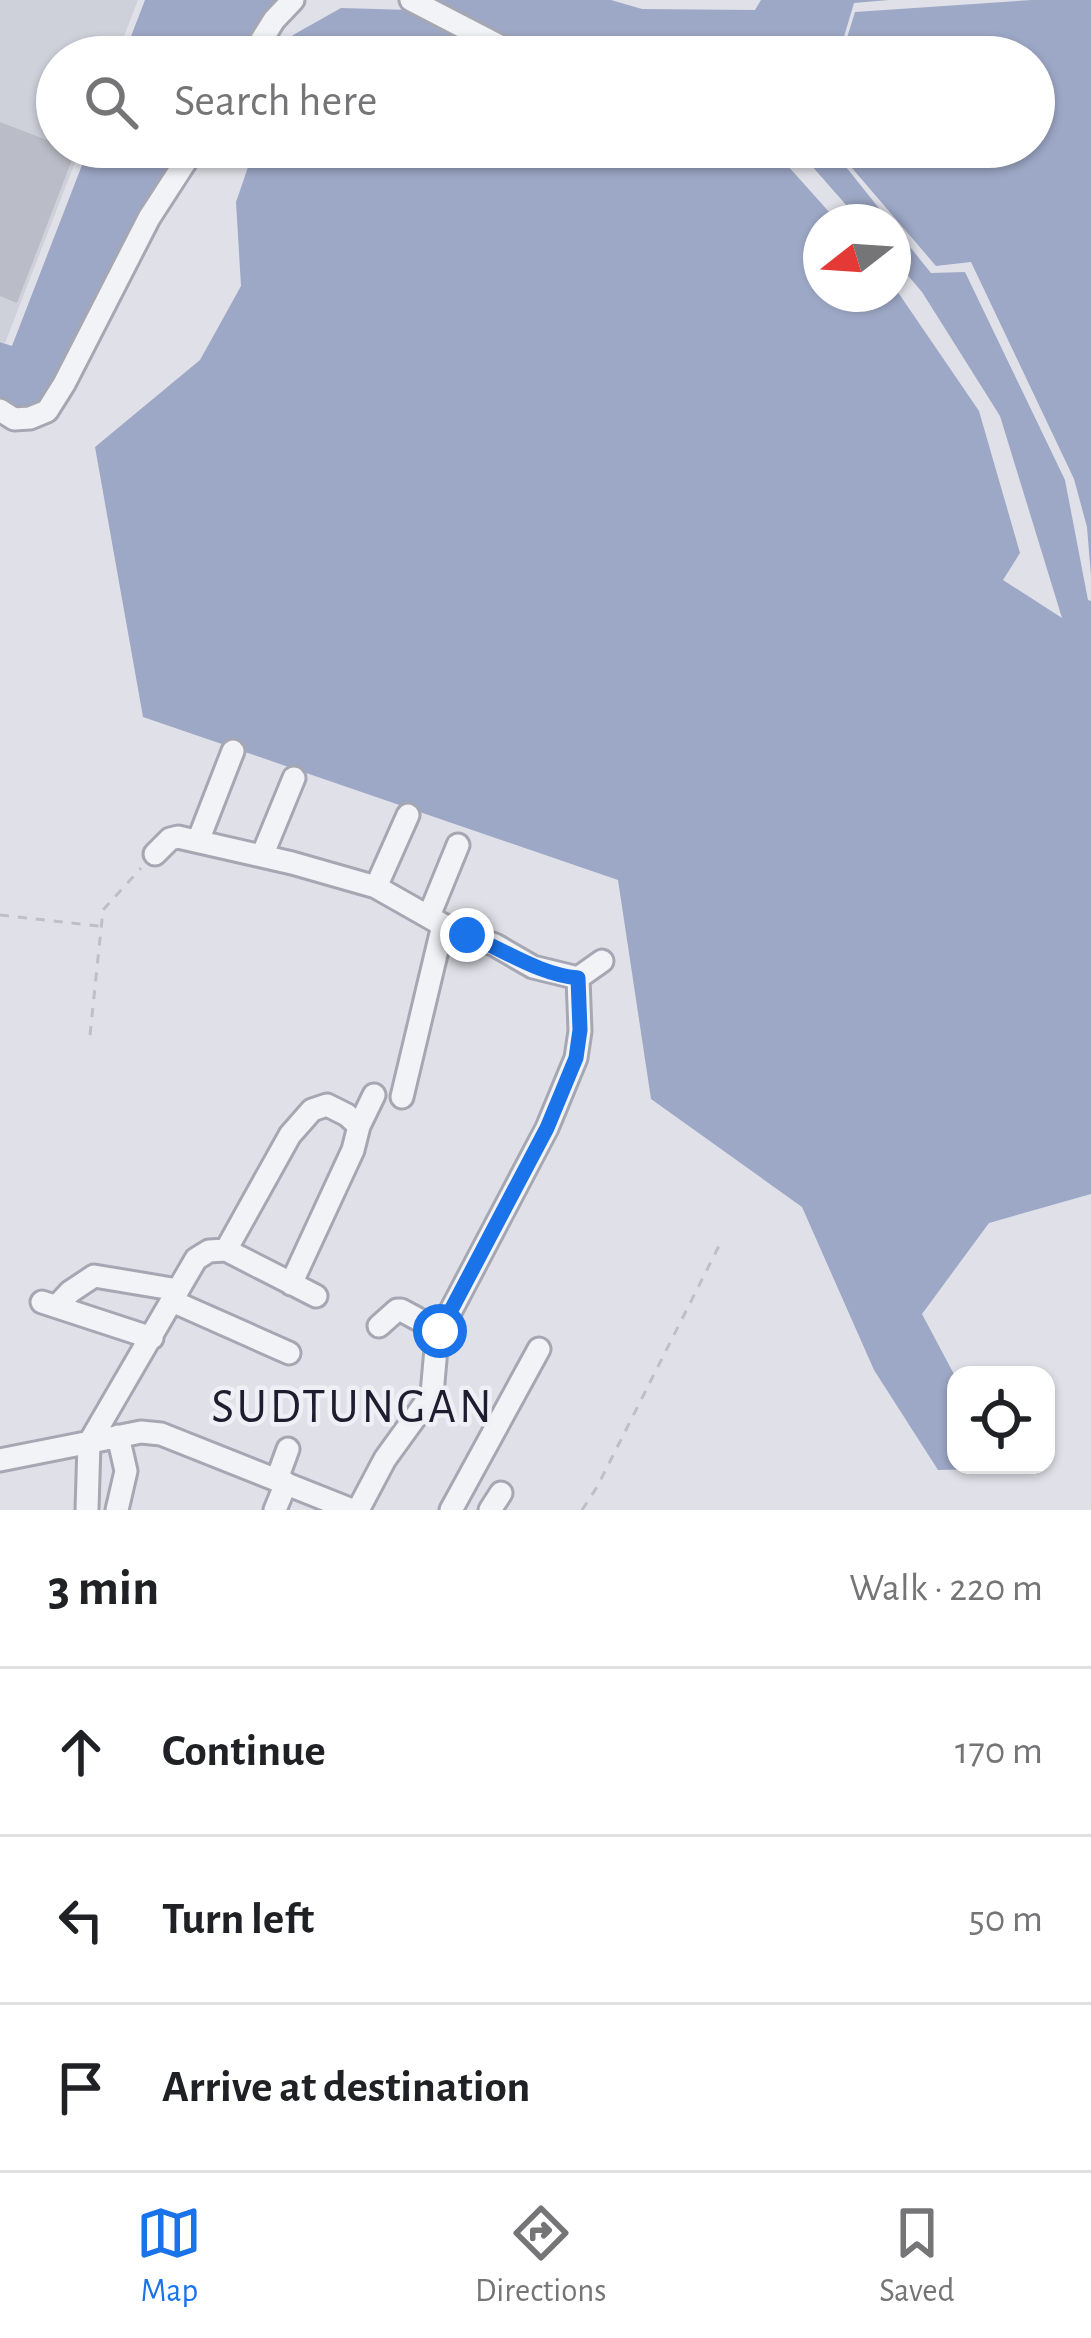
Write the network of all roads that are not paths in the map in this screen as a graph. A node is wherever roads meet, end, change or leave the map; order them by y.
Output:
1 (293, 0) edge
2 (410, 0) edge
3 (264, 36) edge
4 (479, 36) edge
5 (181, 168) edge
6 (0, 410) edge
7 (233, 752) dead end
8 (294, 778) dead end
9 (408, 815) dead end
10 (198, 841) junction
11 (458, 845) dead end
12 (155, 854) road end
13 (262, 856) junction
14 (376, 886) junction
15 (436, 920) junction
16 (602, 961) dead end
17 (578, 978) junction
18 (374, 1095) dead end
19 (402, 1097) dead end
20 (359, 1126) junction
21 (218, 1250) junction
22 (291, 1284) junction
23 (175, 1296) junction
24 (316, 1296) dead end
25 (379, 1326) dead end
26 (440, 1331) junction
27 (152, 1338) junction
28 (539, 1348) dead end
29 (289, 1353) dead end
30 (118, 1436) junction
31 (89, 1443) junction
32 (287, 1449) dead end
33 (0, 1460) edge
34 (282, 1481) junction
35 (87, 1510) edge
36 (117, 1510) edge
37 (275, 1510) edge
38 (355, 1510) edge
39 (451, 1510) edge

1 - 3 street
2 - 4 street
5 - 6 street
7 - 10 street
8 - 13 street
9 - 14 street
10 - 12 street
10 - 13 street
11 - 15 street
13 - 14 street
14 - 15 street
15 - 17 street
15 - 19 street
16 - 17 street
17 - 26 street
18 - 20 street
20 - 21 street
20 - 22 street
21 - 22 street
21 - 23 street
22 - 24 street
23 - 27 street
23 - 27 street
23 - 29 street
25 - 26 street
26 - 38 street
27 - 31 street
28 - 39 street
30 - 31 street
30 - 34 street
30 - 36 street
31 - 33 street
31 - 35 street
32 - 34 street
34 - 37 street
34 - 38 street

